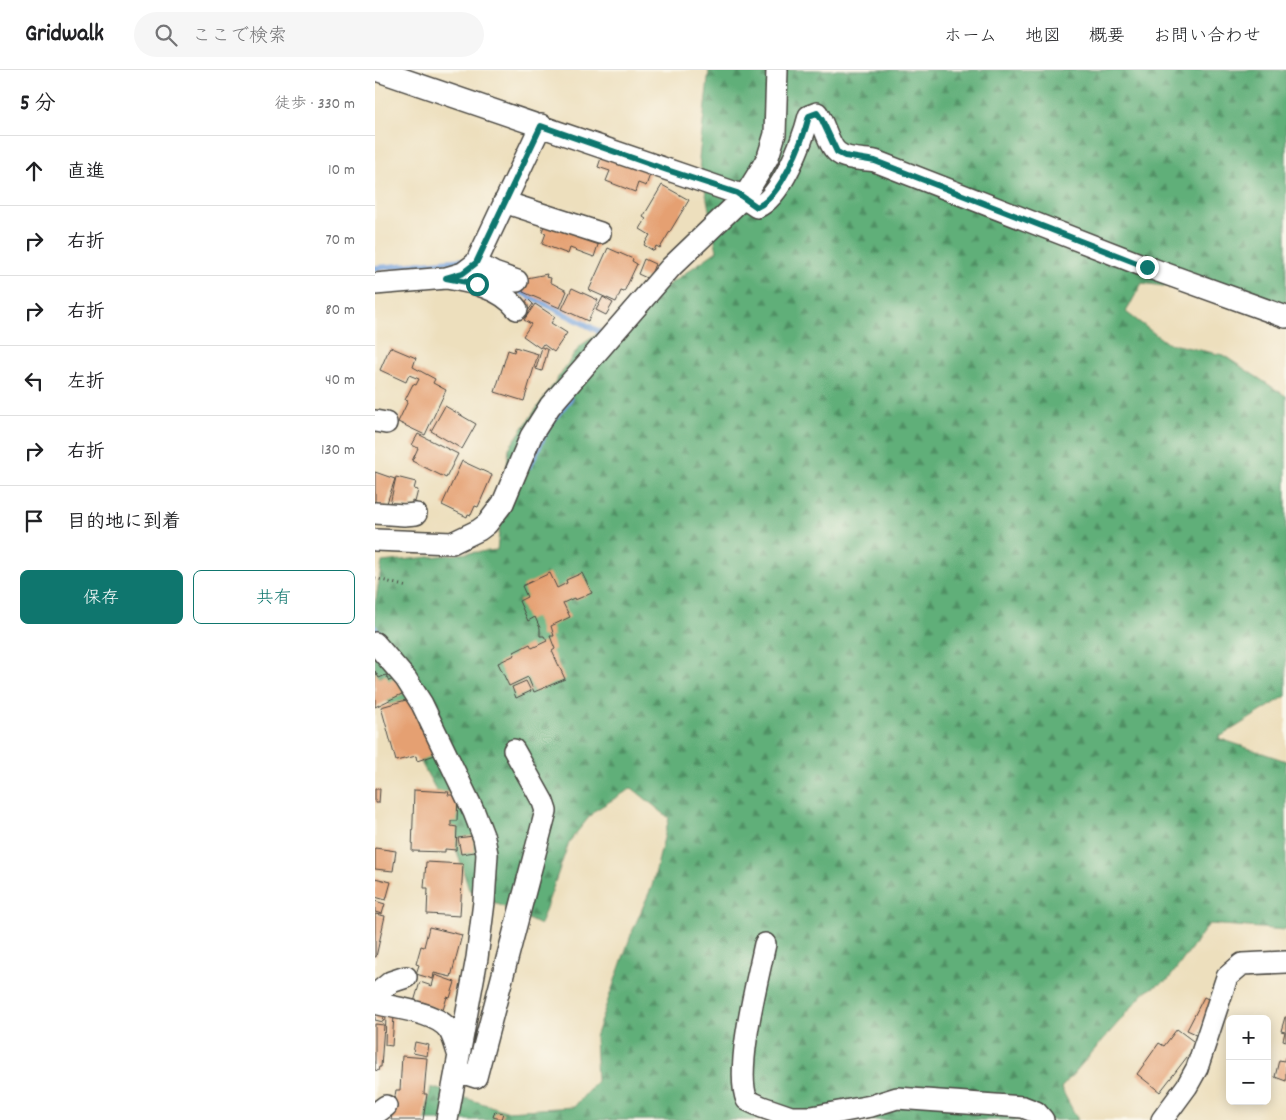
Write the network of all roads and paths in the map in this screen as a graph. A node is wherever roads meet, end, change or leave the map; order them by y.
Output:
1 (376, 70) edge
2 (777, 70) edge
3 (541, 126) junction
4 (744, 197) junction
5 (505, 202) junction
6 (600, 232) dead end
7 (476, 263) junction
8 (446, 278) junction
9 (517, 281) dead end
10 (375, 284) edge
11 (517, 309) dead end
12 (1286, 318) edge
13 (375, 513) edge
14 (416, 514) dead end
15 (375, 540) edge
16 (375, 578) edge
17 (407, 587) dead end
18 (375, 644) edge
19 (514, 750) dead end
20 (765, 944) dead end
21 (1286, 962) edge
22 (406, 977) dead end
23 (375, 995) edge
24 (375, 1003) edge
25 (458, 1064) junction
26 (447, 1120) edge
27 (1043, 1120) edge
28 (1162, 1120) edge

1 - 3 street
2 - 4 street
3 - 4 street
3 - 5 street
4 - 12 street
4 - 15 street
5 - 6 street
5 - 7 street
7 - 8 street
7 - 9 street
8 - 10 street
8 - 11 street
13 - 14 street
16 - 17 path
18 - 25 street
19 - 25 street
20 - 27 street
21 - 28 street
22 - 23 street
24 - 25 street
25 - 26 street

